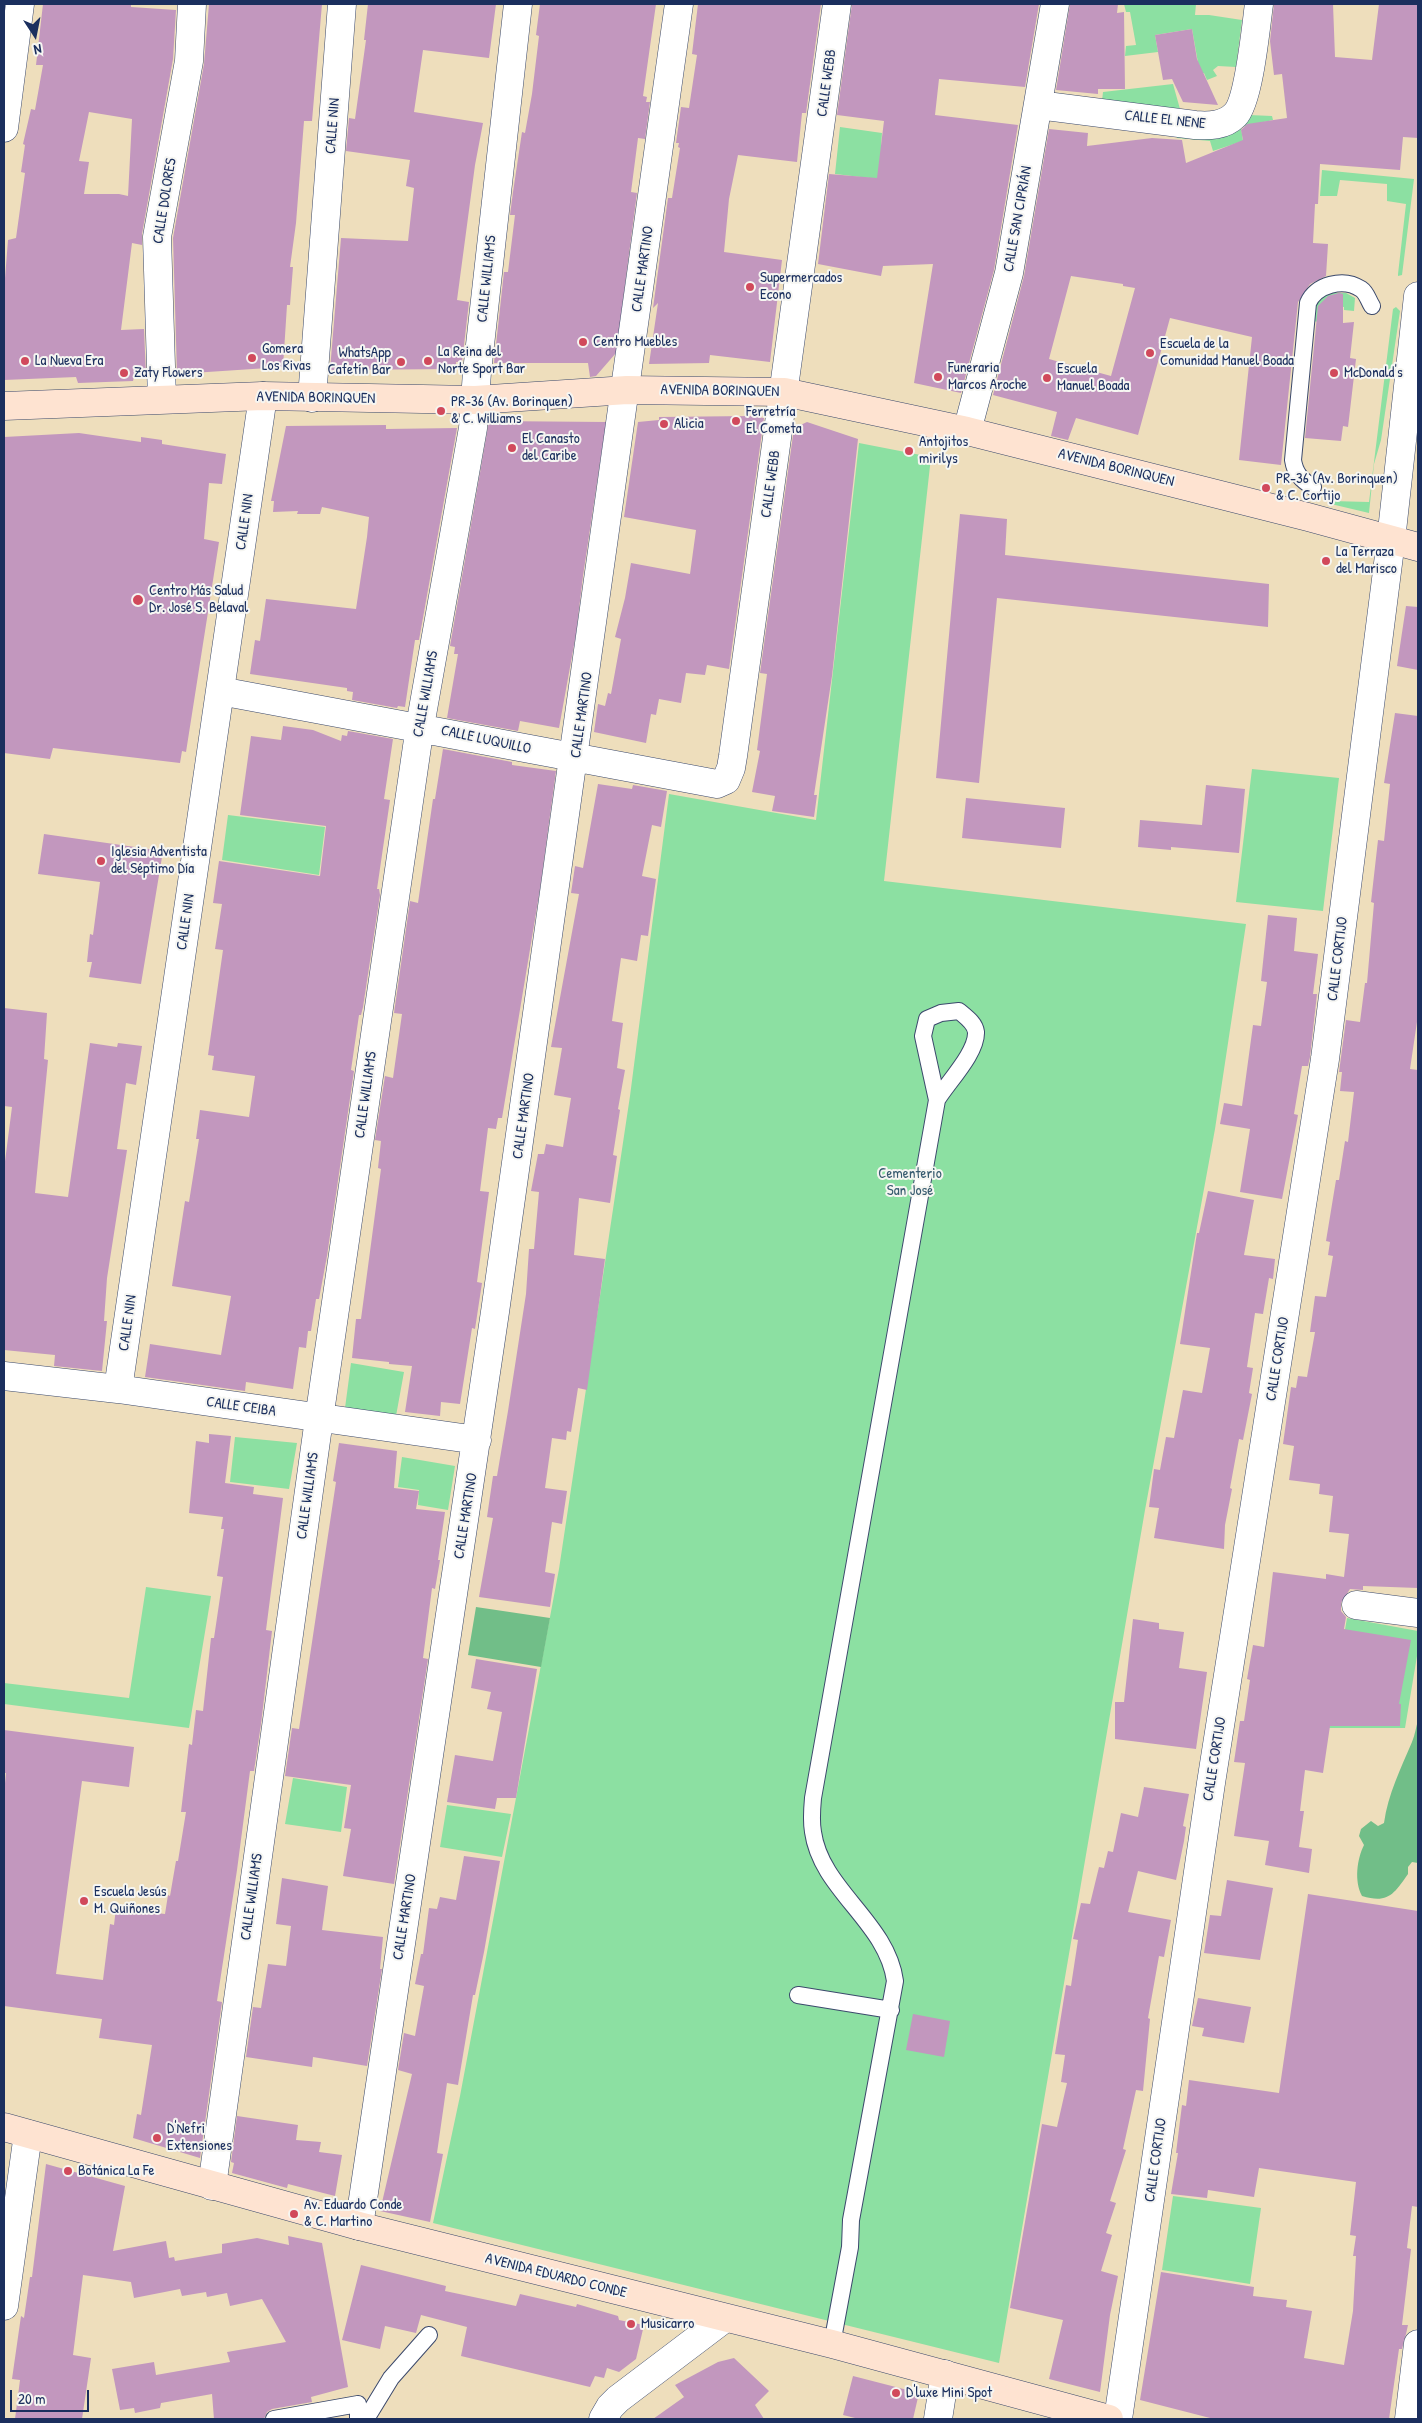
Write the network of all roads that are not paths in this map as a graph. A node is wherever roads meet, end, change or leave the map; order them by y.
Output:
1 (20, 4) edge
2 (192, 4) edge
3 (342, 4) edge
4 (518, 4) edge
5 (679, 4) edge
6 (837, 4) edge
7 (1055, 4) edge
8 (1259, 4) edge
9 (1038, 105) junction
10 (4, 128) edge
11 (1368, 294) dead end
12 (1418, 296) edge
13 (627, 390) junction
14 (784, 392) junction
15 (264, 396) junction
16 (312, 398) junction
17 (162, 399) junction
18 (475, 400) junction
19 (4, 406) edge
20 (967, 431) junction
21 (1313, 487) dead end
22 (1391, 540) junction
23 (1418, 547) edge
24 (220, 691) junction
25 (420, 726) junction
26 (733, 756) joint
27 (576, 758) junction
28 (937, 1100) junction
29 (4, 1376) edge
30 (118, 1389) junction
31 (319, 1419) junction
32 (478, 1440) junction
33 (1356, 1605) dead end
34 (1418, 1613) edge
35 (798, 1995) dead end
36 (891, 2010) junction
37 (16, 2131) edge
38 (212, 2186) junction
39 (359, 2226) junction
40 (4, 2306) edge
41 (725, 2318) junction
42 (429, 2335) dead end
43 (832, 2344) junction
44 (1418, 2344) edge
45 (945, 2374) junction
46 (274, 2419) edge
47 (358, 2419) edge
48 (366, 2419) edge
49 (604, 2419) edge
50 (938, 2419) edge
51 (1109, 2419) edge
52 (1118, 2419) edge
53 (1409, 2419) edge

1 - 10 street
2 - 17 street, CALLE DOLORES
3 - 16 street, CALLE NIN
4 - 18 street, CALLE WILLIAMS
5 - 13 street, CALLE MARTINO
6 - 14 street, CALLE WEBB
7 - 9 street, CALLE SAN CIPRIÁN
8 - 9 street, CALLE EL NENE
9 - 20 street, CALLE SAN CIPRIÁN
11 - 21 lane
12 - 22 street, CALLE CORTIJO
13 - 14 street, AVENIDA BORINQUEN
13 - 18 street, AVENIDA BORINQUEN
13 - 27 street, CALLE MARTINO
14 - 20 street, AVENIDA BORINQUEN
14 - 26 street, CALLE WEBB
15 - 16 street, AVENIDA BORINQUEN
15 - 17 street, AVENIDA BORINQUEN
15 - 24 street, CALLE NIN
16 - 18 street, AVENIDA BORINQUEN
17 - 19 street, AVENIDA BORINQUEN
18 - 25 street, CALLE WILLIAMS
20 - 22 street, AVENIDA BORINQUEN
22 - 23 street, AVENIDA BORINQUEN
22 - 52 street, CALLE CORTIJO
24 - 25 street, CALLE LUQUILLO
24 - 30 street, CALLE NIN
25 - 27 street, CALLE LUQUILLO
25 - 31 street, CALLE WILLIAMS
26 - 27 street, CALLE LUQUILLO
27 - 32 street, CALLE MARTINO
28 - 28 lane
28 - 36 lane
29 - 30 street, CALLE CEIBA
30 - 31 street, CALLE CEIBA
31 - 32 street, CALLE CEIBA
31 - 38 street, CALLE WILLIAMS
32 - 39 street, CALLE MARTINO
33 - 34 street
35 - 36 lane
36 - 43 lane
37 - 38 street, AVENIDA EDUARDO CONDE
37 - 40 street
38 - 39 street, AVENIDA EDUARDO CONDE
39 - 41 street, AVENIDA EDUARDO CONDE
41 - 43 street, AVENIDA EDUARDO CONDE
41 - 49 street
42 - 48 lane
43 - 45 street, AVENIDA EDUARDO CONDE
44 - 53 street
45 - 50 street
45 - 51 street, AVENIDA EDUARDO CONDE
46 - 47 lane

